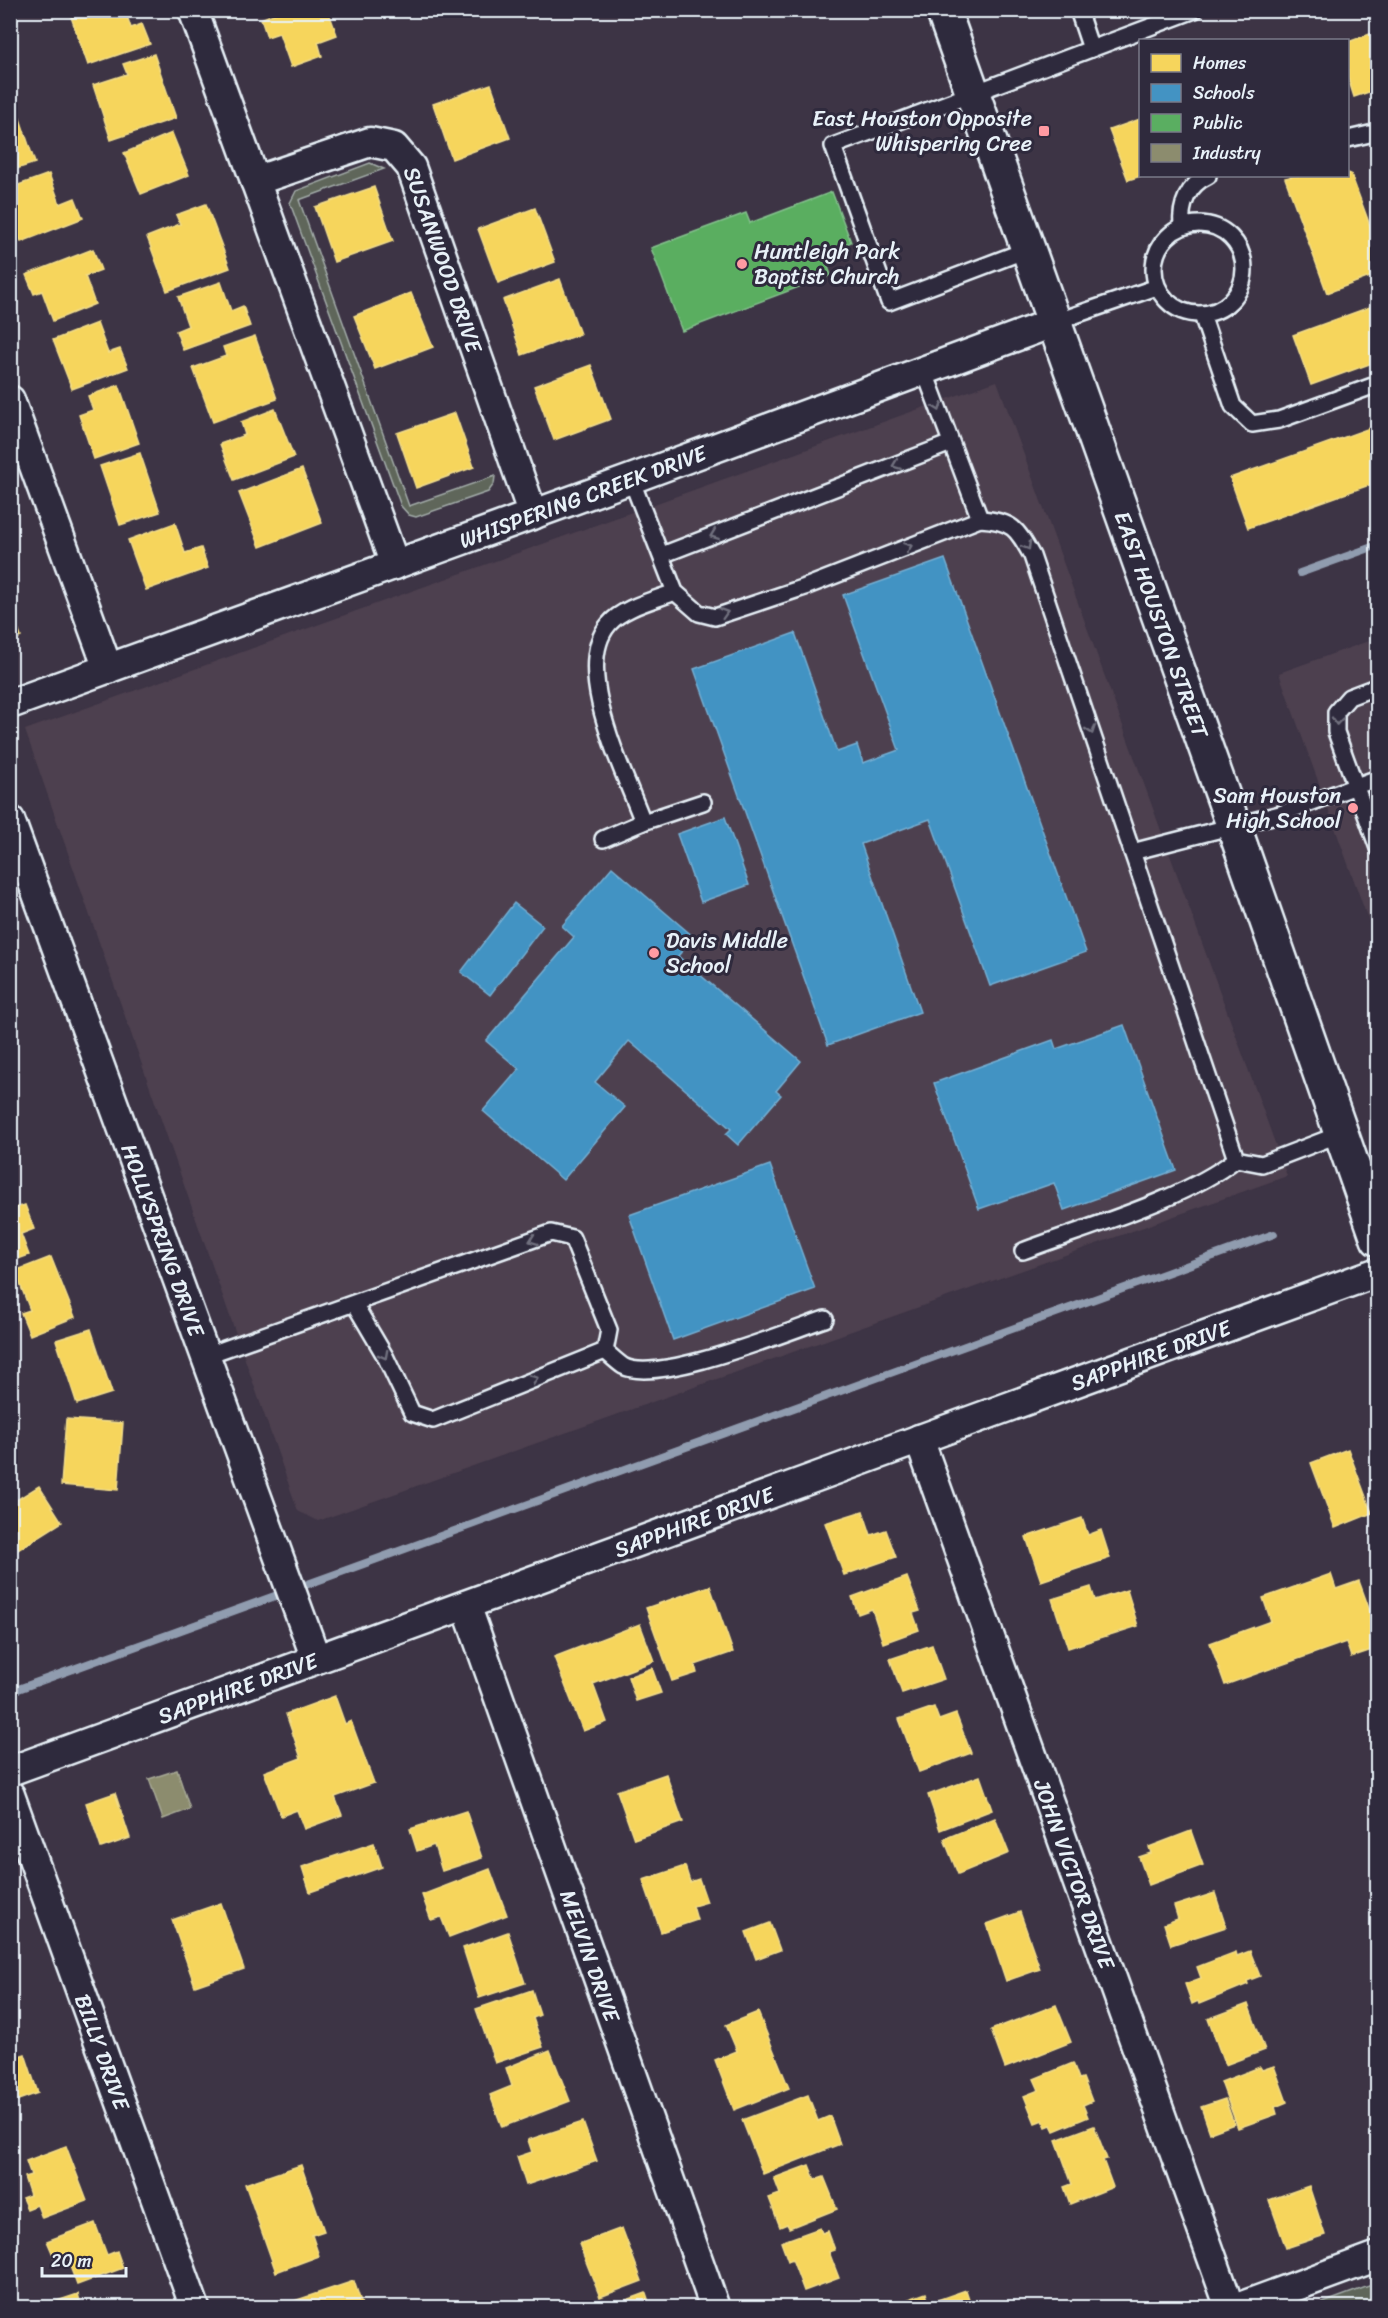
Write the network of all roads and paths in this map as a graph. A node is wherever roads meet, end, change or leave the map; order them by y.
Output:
1 (194, 10) edge
2 (944, 10) edge
3 (1078, 10) edge
4 (1195, 10) edge
5 (1091, 49) junction
6 (973, 92) junction
7 (1377, 132) edge
8 (1349, 139) edge
9 (1206, 177) edge
10 (255, 180) junction
11 (1182, 226) junction
12 (1029, 249) junction
13 (1157, 287) junction
14 (1202, 315) junction
15 (1055, 322) junction
16 (924, 370) junction
17 (1377, 384) edge
18 (10, 400) edge
19 (951, 444) junction
20 (631, 479) junction
21 (533, 515) junction
22 (980, 519) junction
23 (662, 555) junction
24 (394, 565) junction
25 (675, 592) junction
26 (108, 669) junction
27 (1377, 686) edge
28 (10, 704) edge
29 (1377, 778) edge
30 (1355, 786) junction
31 (703, 802) dead end
32 (10, 820) edge
33 (644, 822) junction
34 (1234, 827) junction
35 (603, 839) dead end
36 (1377, 848) edge
37 (1132, 852) junction
38 (1340, 1134) junction
39 (1236, 1159) junction
40 (1377, 1239) edge
41 (1023, 1251) dead end
42 (1377, 1272) edge
43 (355, 1305) junction
44 (825, 1319) dead end
45 (605, 1351) junction
46 (205, 1356) junction
47 (919, 1439) junction
48 (466, 1605) junction
49 (316, 1659) junction
50 (10, 1771) edge
51 (10, 1795) edge
52 (1377, 2256) edge
53 (195, 2307) edge
54 (715, 2307) edge
55 (1230, 2307) edge
56 (1237, 2307) edge

1 - 10 street
2 - 6 main road, EAST HOUSTON STREET
3 - 5 lane
4 - 5 lane
5 - 6 lane
6 - 12 main road, EAST HOUSTON STREET
6 - 12 lane
7 - 8 lane
9 - 11 lane
10 - 21 street, SUSANWOOD DRIVE
10 - 24 street
11 - 13 lane
11 - 14 lane
12 - 15 main road, EAST HOUSTON STREET
13 - 14 lane
13 - 15 lane
14 - 17 lane
15 - 16 street, WHISPERING CREEK DRIVE
15 - 34 main road, EAST HOUSTON STREET
16 -> 19 lane
16 - 20 street, WHISPERING CREEK DRIVE
18 - 26 street
19 - 22 lane
19 -> 23 lane
20 - 21 street, WHISPERING CREEK DRIVE
20 - 23 lane
21 - 24 street, WHISPERING CREEK DRIVE
25 -> 22 lane
22 -> 37 lane
23 - 25 lane
24 - 26 street, WHISPERING CREEK DRIVE
25 - 33 lane
26 - 28 street, WHISPERING CREEK DRIVE
27 -> 30 lane
29 - 30 lane
30 - 34 lane
30 - 36 lane
31 - 33 lane
32 - 46 street, HOLLYSPRING DRIVE
33 - 35 lane
34 - 37 lane
34 - 38 main road, EAST HOUSTON STREET
37 - 39 lane
38 - 39 lane
38 - 40 main road, EAST HOUSTON STREET
39 - 41 lane
42 - 47 street, SAPPHIRE DRIVE
43 -> 45 lane
45 -> 43 lane
43 - 46 lane
44 - 45 lane
46 - 49 street, HOLLYSPRING DRIVE
47 - 48 street, SAPPHIRE DRIVE
47 - 55 street, JOHN VICTOR DRIVE
48 - 49 street, SAPPHIRE DRIVE
48 - 54 street, MELVIN DRIVE
49 - 50 street, SAPPHIRE DRIVE
51 - 53 street, BILLY DRIVE
52 - 56 street

